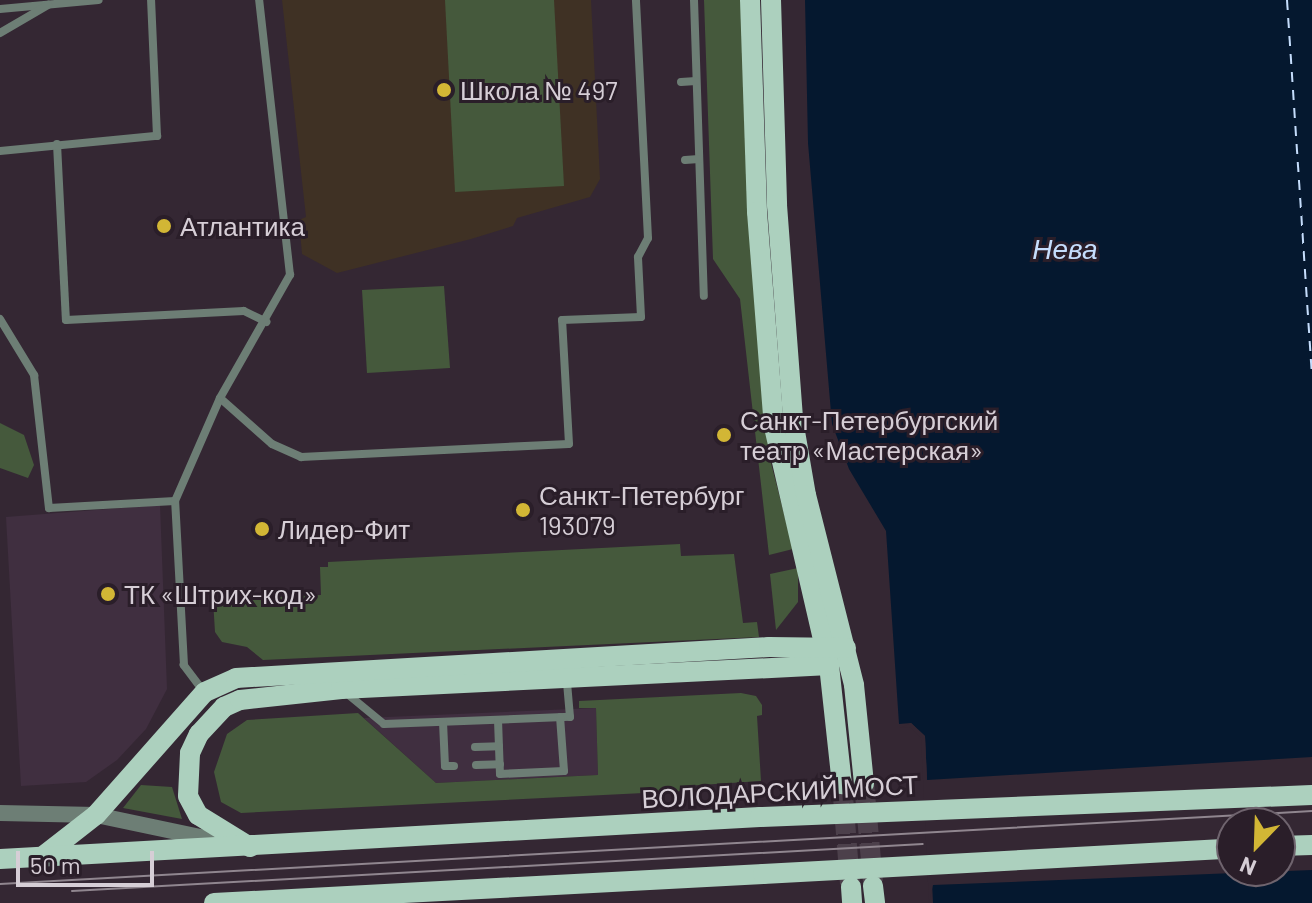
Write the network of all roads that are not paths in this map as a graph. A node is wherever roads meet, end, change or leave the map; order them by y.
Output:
1 (99, 0) edge
2 (151, 0) edge
3 (259, 0) edge
4 (636, 0) edge
5 (694, 0) edge
6 (750, 0) edge
7 (771, 0) edge
8 (51, 3) junction
9 (0, 9) edge
10 (0, 33) edge
11 (696, 81) junction
12 (681, 82) dead end
13 (651, 83) dead end
14 (640, 84) junction
15 (57, 144) junction
16 (0, 151) edge
17 (699, 159) junction
18 (685, 160) dead end
19 (644, 162) junction
20 (655, 162) dead end
21 (704, 296) dead end
22 (0, 319) edge
23 (267, 322) junction
24 (220, 398) junction
25 (175, 501) junction
26 (836, 646) junction
27 (829, 665) junction
28 (567, 677) junction
29 (341, 689) junction
30 (205, 692) junction
31 (560, 717) junction
32 (498, 720) junction
33 (443, 722) junction
34 (499, 746) junction
35 (475, 747) dead end
36 (500, 764) junction
37 (476, 765) dead end
38 (454, 766) dead end
39 (864, 783) tunnel mouth
40 (842, 784) tunnel mouth
41 (1312, 795) edge
42 (0, 813) edge
43 (96, 815) junction
44 (250, 847) junction
45 (1216, 850) edge
46 (42, 857) junction
47 (0, 859) edge
48 (253, 902) edge
49 (214, 903) edge

1 - 8 lane
2 - 15 lane
3 - 23 lane
4 - 14 lane
5 - 11 lane
6 - 26 main road
7 - 26 main road
8 - 9 lane
8 - 10 lane
11 - 12 lane
11 - 17 lane
13 - 14 lane
14 - 19 lane
15 - 16 lane
15 - 23 lane
17 - 18 lane
17 - 21 lane
19 - 20 lane
19 - 24 lane
22 - 25 lane
23 - 24 lane
24 - 25 lane
25 - 30 lane
26 - 27 main road
26 - 30 main road
26 - 39 main road
27 - 28 main road
27 - 40 main road
28 - 29 main road
28 - 31 lane
29 - 33 lane
29 - 44 main road
30 - 43 main road
31 - 32 lane
31 - 36 lane
32 - 33 lane
32 - 34 lane
33 - 38 lane
34 - 35 lane
34 - 36 lane
36 - 37 lane
41 - 44 main road, ВОЛОДАРСКИЙ МОСТ, bridge
42 - 43 street
43 - 44 street
43 - 46 main road
44 - 46 main road, ВОЛОДАРСКИЙ МОСТ
45 - 48 main road, bridge
46 - 47 main road, ВОЛОДАРСКИЙ МОСТ
48 - 49 main road

